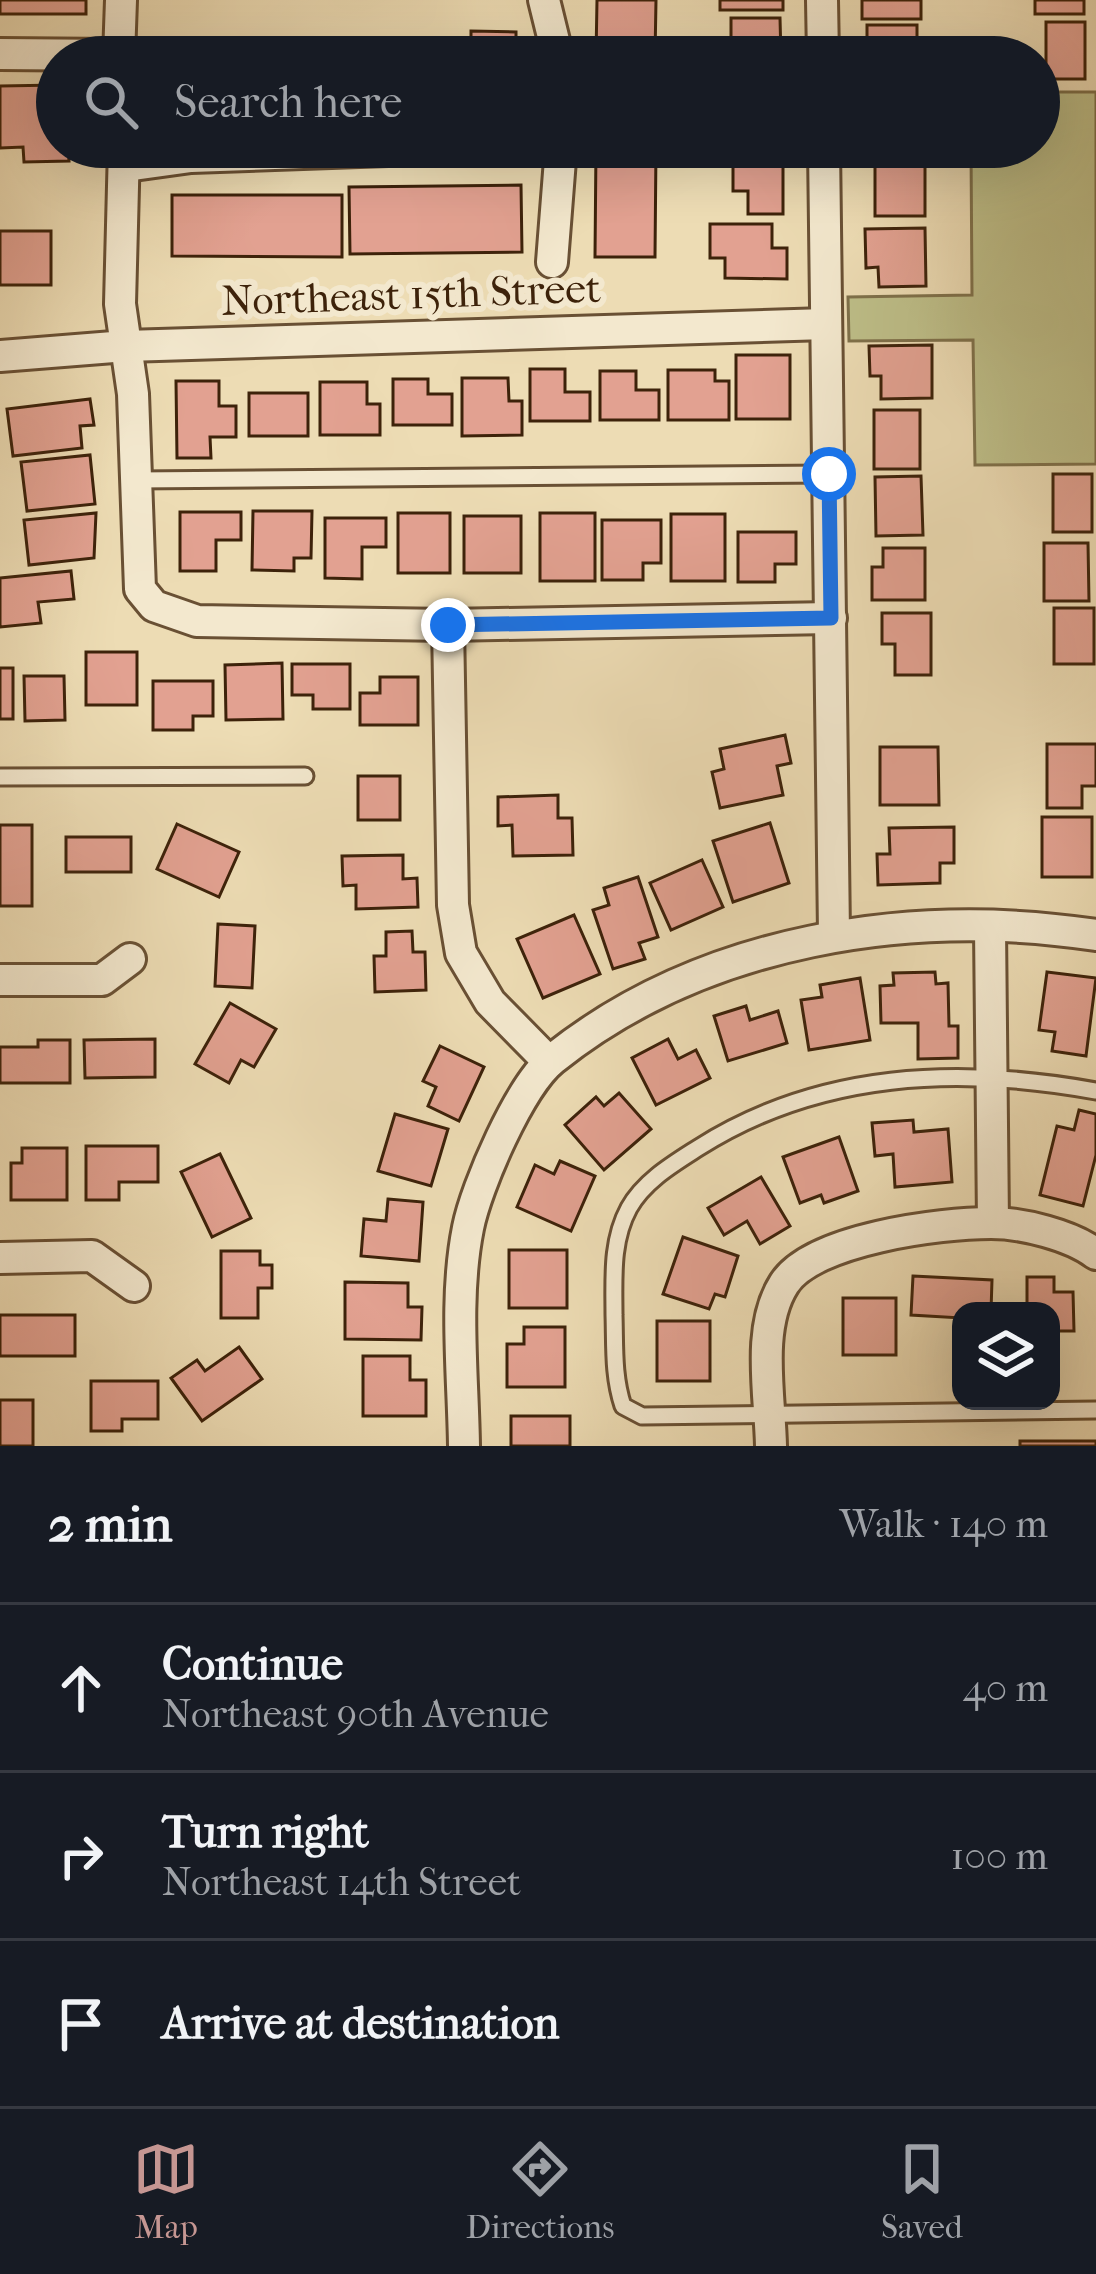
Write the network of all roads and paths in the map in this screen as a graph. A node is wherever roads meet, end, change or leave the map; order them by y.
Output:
1 (121, 0) edge
2 (544, 0) edge
3 (822, 0) edge
4 (119, 36) edge
5 (553, 36) edge
6 (823, 36) edge
7 (0, 54) edge
8 (36, 55) edge
9 (125, 168) edge
10 (559, 168) edge
11 (824, 168) edge
12 (552, 262) dead end
13 (826, 324) junction
14 (126, 346) junction
15 (0, 356) edge
16 (829, 474) junction
17 (136, 480) junction
18 (831, 618) junction
19 (448, 625) junction
20 (305, 776) dead end
21 (0, 777) edge
22 (990, 928) junction
23 (834, 934) junction
24 (1096, 935) edge
25 (130, 959) dead end
26 (0, 980) edge
27 (549, 1062) junction
28 (991, 1075) junction
29 (1096, 1091) edge
30 (993, 1222) junction
31 (1096, 1254) edge
32 (0, 1258) edge
33 (134, 1286) dead end
34 (1096, 1410) edge
35 (770, 1414) junction
36 (464, 1446) edge
37 (771, 1446) edge

1 - 4 street
2 - 5 street
3 - 6 street
7 - 8 street
9 - 14 street
10 - 12 street
11 - 13 street
13 - 14 street, Northeast 15th Street
13 - 16 street
14 - 15 street, Northeast 15th Street
14 - 17 street
16 - 17 lane
16 - 18 street
17 - 19 street
18 - 19 street
18 - 23 street
19 - 27 street
20 - 21 lane
22 - 23 street
22 - 24 street
22 - 28 street
23 - 27 street
25 - 26 street
27 - 36 street
28 - 29 lane
28 - 30 street
28 - 35 lane
30 - 31 street
30 - 35 street
32 - 33 street
34 - 35 lane
35 - 37 street

